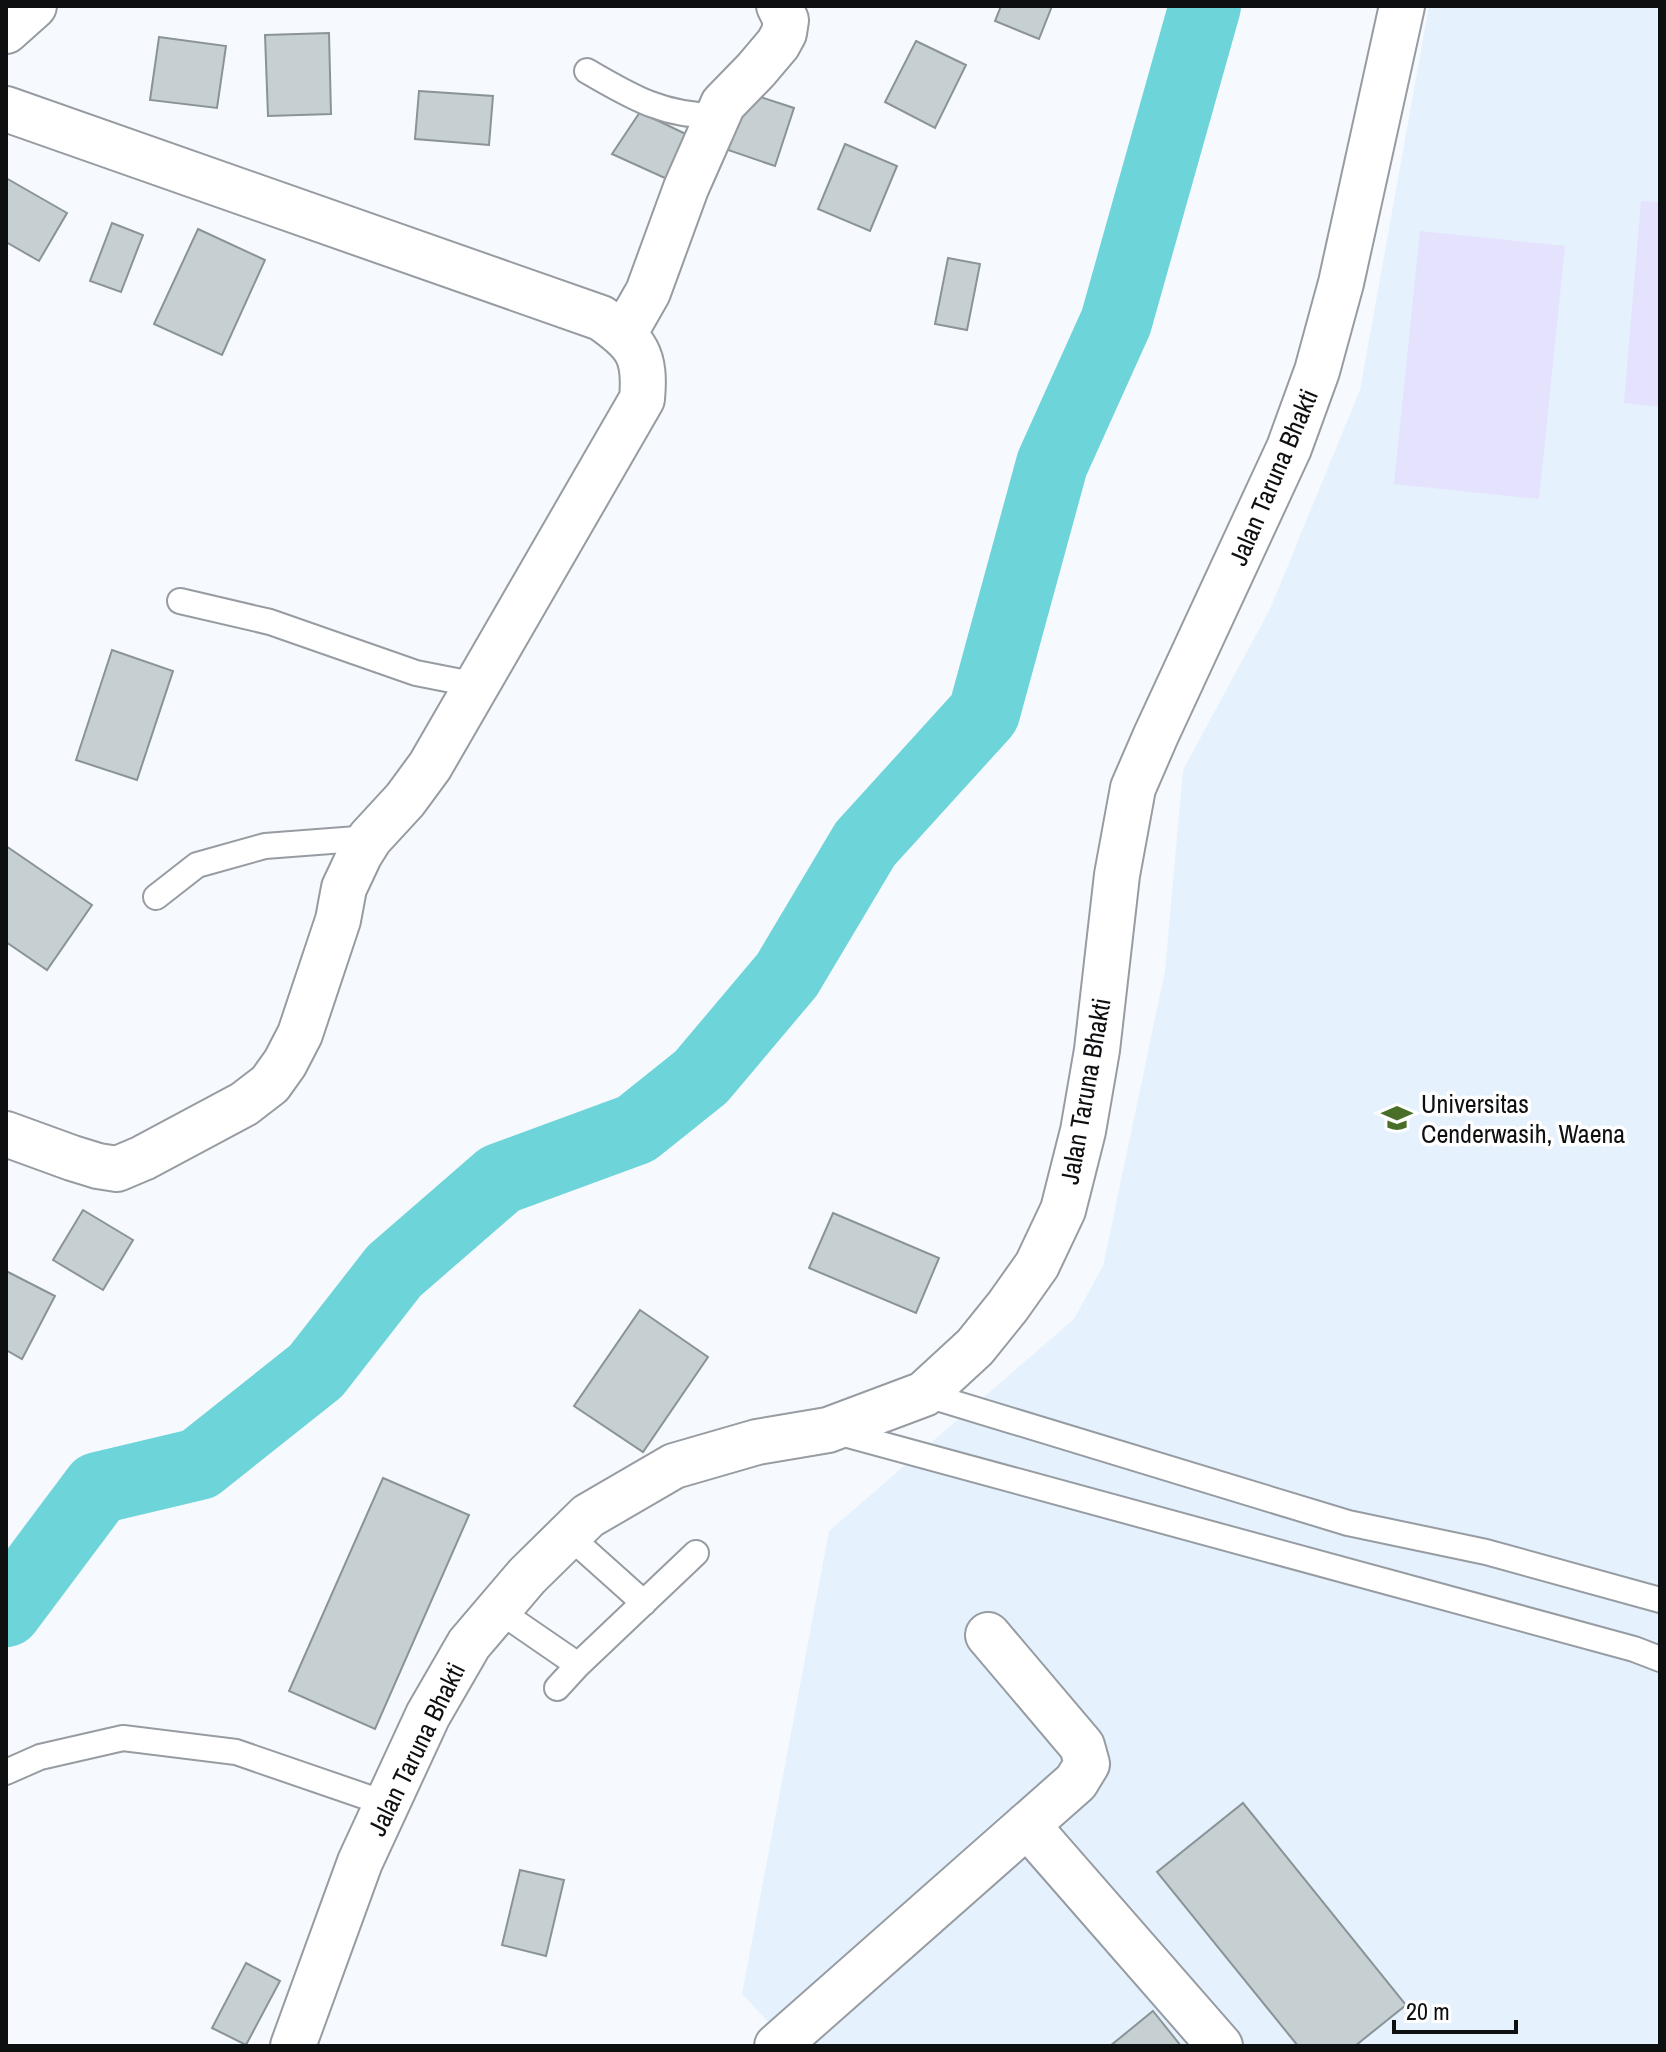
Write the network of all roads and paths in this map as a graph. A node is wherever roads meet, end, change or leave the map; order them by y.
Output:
1 (34, 6) edge
2 (779, 6) edge
3 (1402, 6) edge
4 (6, 31) edge
5 (587, 71) dead end
6 (6, 109) edge
7 (718, 116) junction
8 (624, 334) junction
9 (180, 601) dead end
10 (477, 685) junction
11 (370, 838) junction
12 (156, 897) dead end
13 (6, 1134) edge
14 (924, 1394) junction
15 (828, 1430) junction
16 (568, 1535) junction
17 (696, 1553) dead end
18 (1660, 1600) edge
19 (644, 1603) junction
20 (498, 1610) junction
21 (988, 1635) dead end
22 (1660, 1659) edge
23 (578, 1665) junction
24 (557, 1688) dead end
25 (6, 1772) edge
26 (387, 1804) junction
27 (1027, 1825) junction
28 (293, 2046) edge
29 (777, 2046) edge
30 (1220, 2046) edge

1 - 4 street
2 - 7 street
3 - 14 street, Jalan Taruna Bhakti
5 - 7 lane
6 - 8 street
7 - 8 street
8 - 10 street
9 - 10 lane
10 - 11 street
11 - 12 lane
11 - 13 street
14 - 15 street, Jalan Taruna Bhakti
14 - 18 lane
15 - 16 street, Jalan Taruna Bhakti
15 - 22 lane
16 - 19 lane
16 - 20 street, Jalan Taruna Bhakti
17 - 19 lane
19 - 23 lane
20 - 23 lane
20 - 26 street, Jalan Taruna Bhakti
21 - 27 street
23 - 24 lane
25 - 26 lane
26 - 28 street, Jalan Taruna Bhakti
27 - 29 street
27 - 30 street

